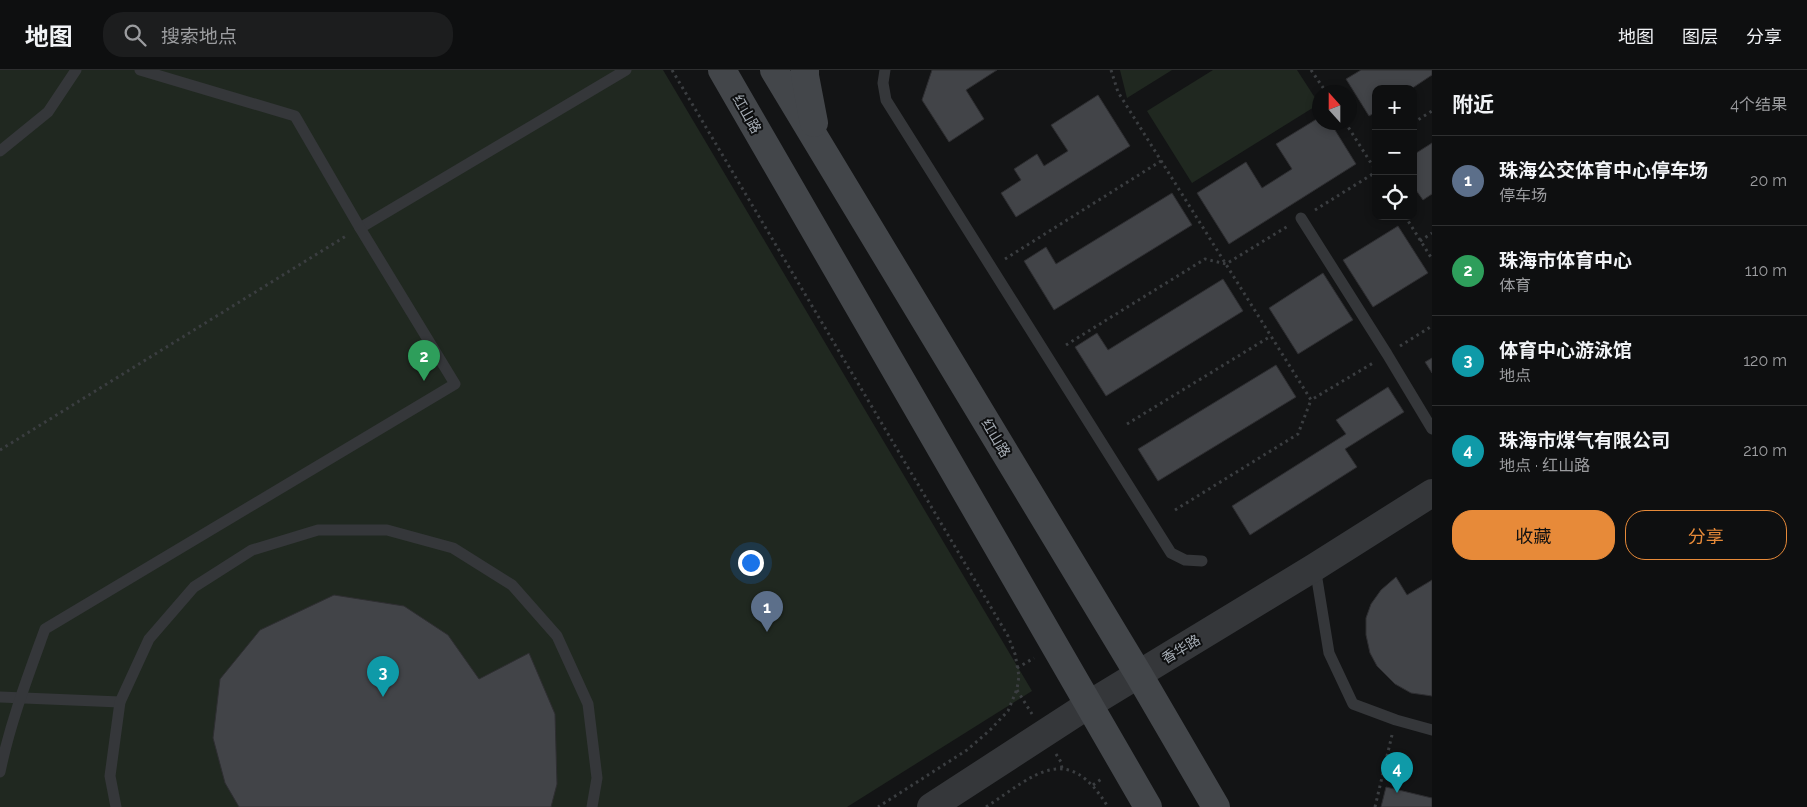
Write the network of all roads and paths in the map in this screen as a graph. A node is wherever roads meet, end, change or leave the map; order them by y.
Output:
1 (76, 70) edge
2 (140, 70) edge
3 (626, 70) edge
4 (672, 70) edge
5 (722, 70) edge
6 (774, 70) edge
7 (805, 70) edge
8 (885, 70) edge
9 (1111, 70) edge
10 (1312, 70) edge
11 (1322, 85) edge
12 (1432, 111) edge
13 (1417, 120) edge
14 (1350, 130) edge
15 (819, 144) junction
16 (0, 151) edge
17 (1161, 161) junction
18 (1372, 166) edge
19 (1372, 174) edge
20 (1301, 218) junction
21 (1407, 220) edge
22 (360, 228) junction
23 (1432, 233) edge
24 (1420, 241) junction
25 (1432, 259) edge
26 (1226, 264) junction
27 (991, 268) junction
28 (1432, 326) edge
29 (1271, 336) junction
30 (1066, 345) dead end
31 (1388, 354) junction
32 (1311, 400) junction
33 (1127, 424) dead end
34 (1432, 430) edge
35 (0, 450) edge
36 (1432, 493) edge
37 (1175, 510) dead end
38 (1202, 562) dead end
39 (1315, 567) junction
40 (1139, 675) junction
41 (0, 697) edge
42 (20, 697) junction
43 (120, 702) junction
44 (1088, 705) junction
45 (1396, 720) junction
46 (1432, 730) edge
47 (0, 772) edge
48 (116, 807) edge
49 (592, 807) edge
50 (878, 807) edge
51 (931, 807) edge
52 (986, 807) edge
53 (1108, 807) edge
54 (1148, 807) edge
55 (1216, 807) edge
56 (1375, 807) edge

1 - 16 lane
2 - 22 lane
3 - 22 lane
4 - 50 path
5 - 44 main road, 红山路
6 - 15 main road, 红山路
7 - 15 main road
8 - 27 lane
9 - 17 path
10 - 11 path
12 - 13 path
14 - 18 path
15 - 40 main road, 红山路
17 - 26 path
17 - 27 path
19 - 20 path
20 - 26 path
20 - 31 lane
21 - 24 path
22 - 35 path
22 - 42 lane
23 - 24 path
24 - 25 path
26 - 29 path
26 - 30 path
27 - 38 lane
28 - 31 path
29 - 32 path
29 - 33 path
31 - 32 path
31 - 34 lane
32 - 37 path
36 - 39 street, 香华路
39 - 40 street, 香华路
39 - 45 lane
40 - 44 street, 香华路
40 - 55 main road, 红山路
41 - 42 lane
42 - 43 lane
42 - 47 lane
43 - 48 lane
43 - 49 lane
44 - 51 street, 香华路
44 - 54 main road, 红山路
45 - 46 lane
45 - 56 path
52 - 53 path

